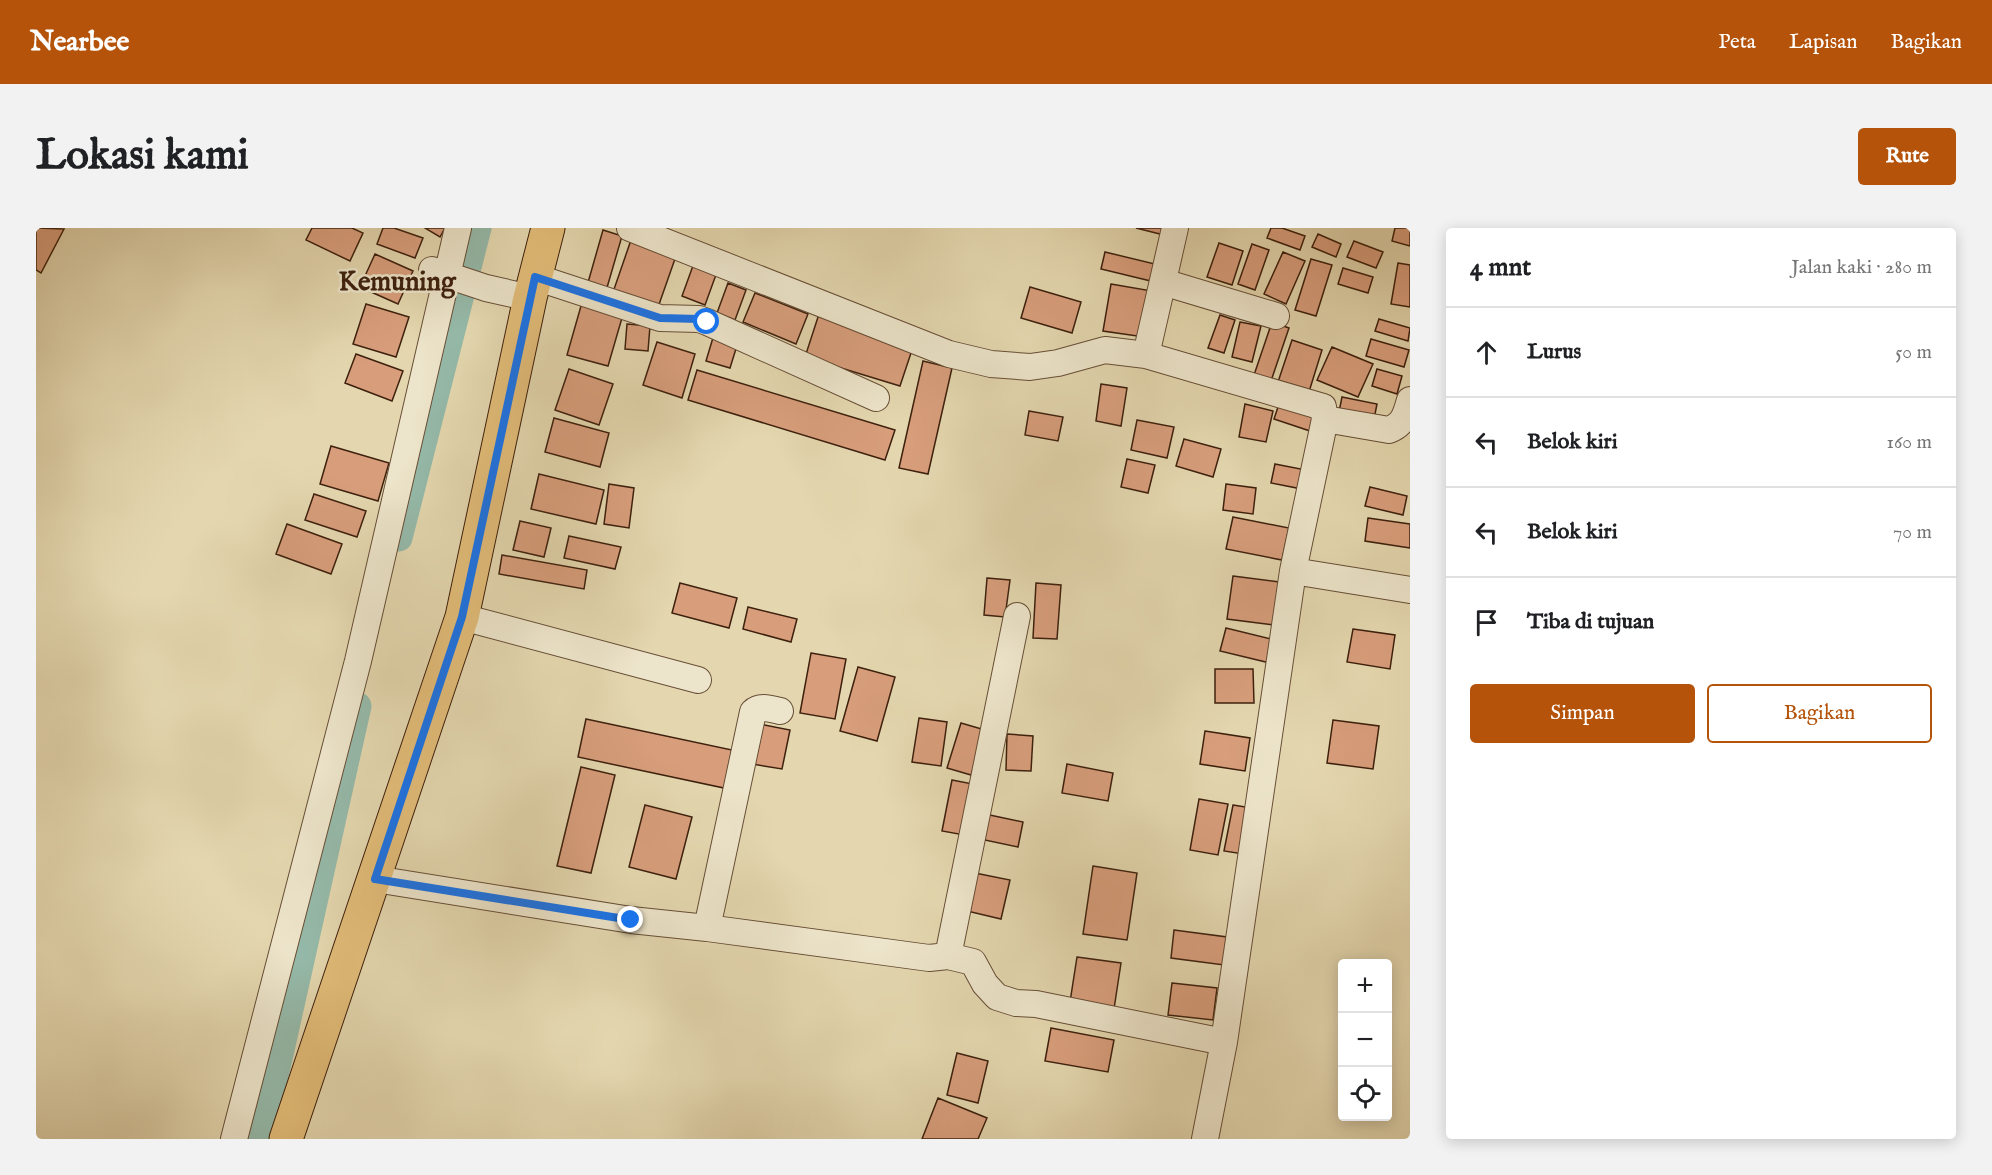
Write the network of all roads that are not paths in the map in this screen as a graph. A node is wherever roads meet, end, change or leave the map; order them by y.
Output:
1 (458, 228) edge
2 (548, 228) edge
3 (630, 228) edge
4 (1175, 228) edge
5 (446, 275) junction
6 (1163, 282) junction
7 (532, 287) junction
8 (1276, 316) dead end
9 (1146, 355) junction
10 (876, 398) dead end
11 (1410, 400) edge
12 (1325, 419) junction
13 (1293, 571) junction
14 (1410, 590) edge
15 (1017, 616) dead end
16 (462, 617) junction
17 (698, 680) dead end
18 (780, 711) dead end
19 (375, 879) junction
20 (707, 928) junction
21 (948, 956) junction
22 (1224, 1042) junction
23 (234, 1139) edge
24 (286, 1139) edge
25 (1205, 1139) edge

1 - 5 street
2 - 7 main road
3 - 9 street
4 - 6 street
5 - 7 street
5 - 23 street
6 - 8 street
6 - 9 street
7 - 10 street
7 - 16 main road
9 - 12 street
11 - 12 street
12 - 13 street
13 - 14 street
13 - 22 street
15 - 21 street
16 - 17 street
16 - 19 main road
18 - 20 street
19 - 20 street
19 - 24 main road
20 - 21 street
21 - 22 street
22 - 25 street

